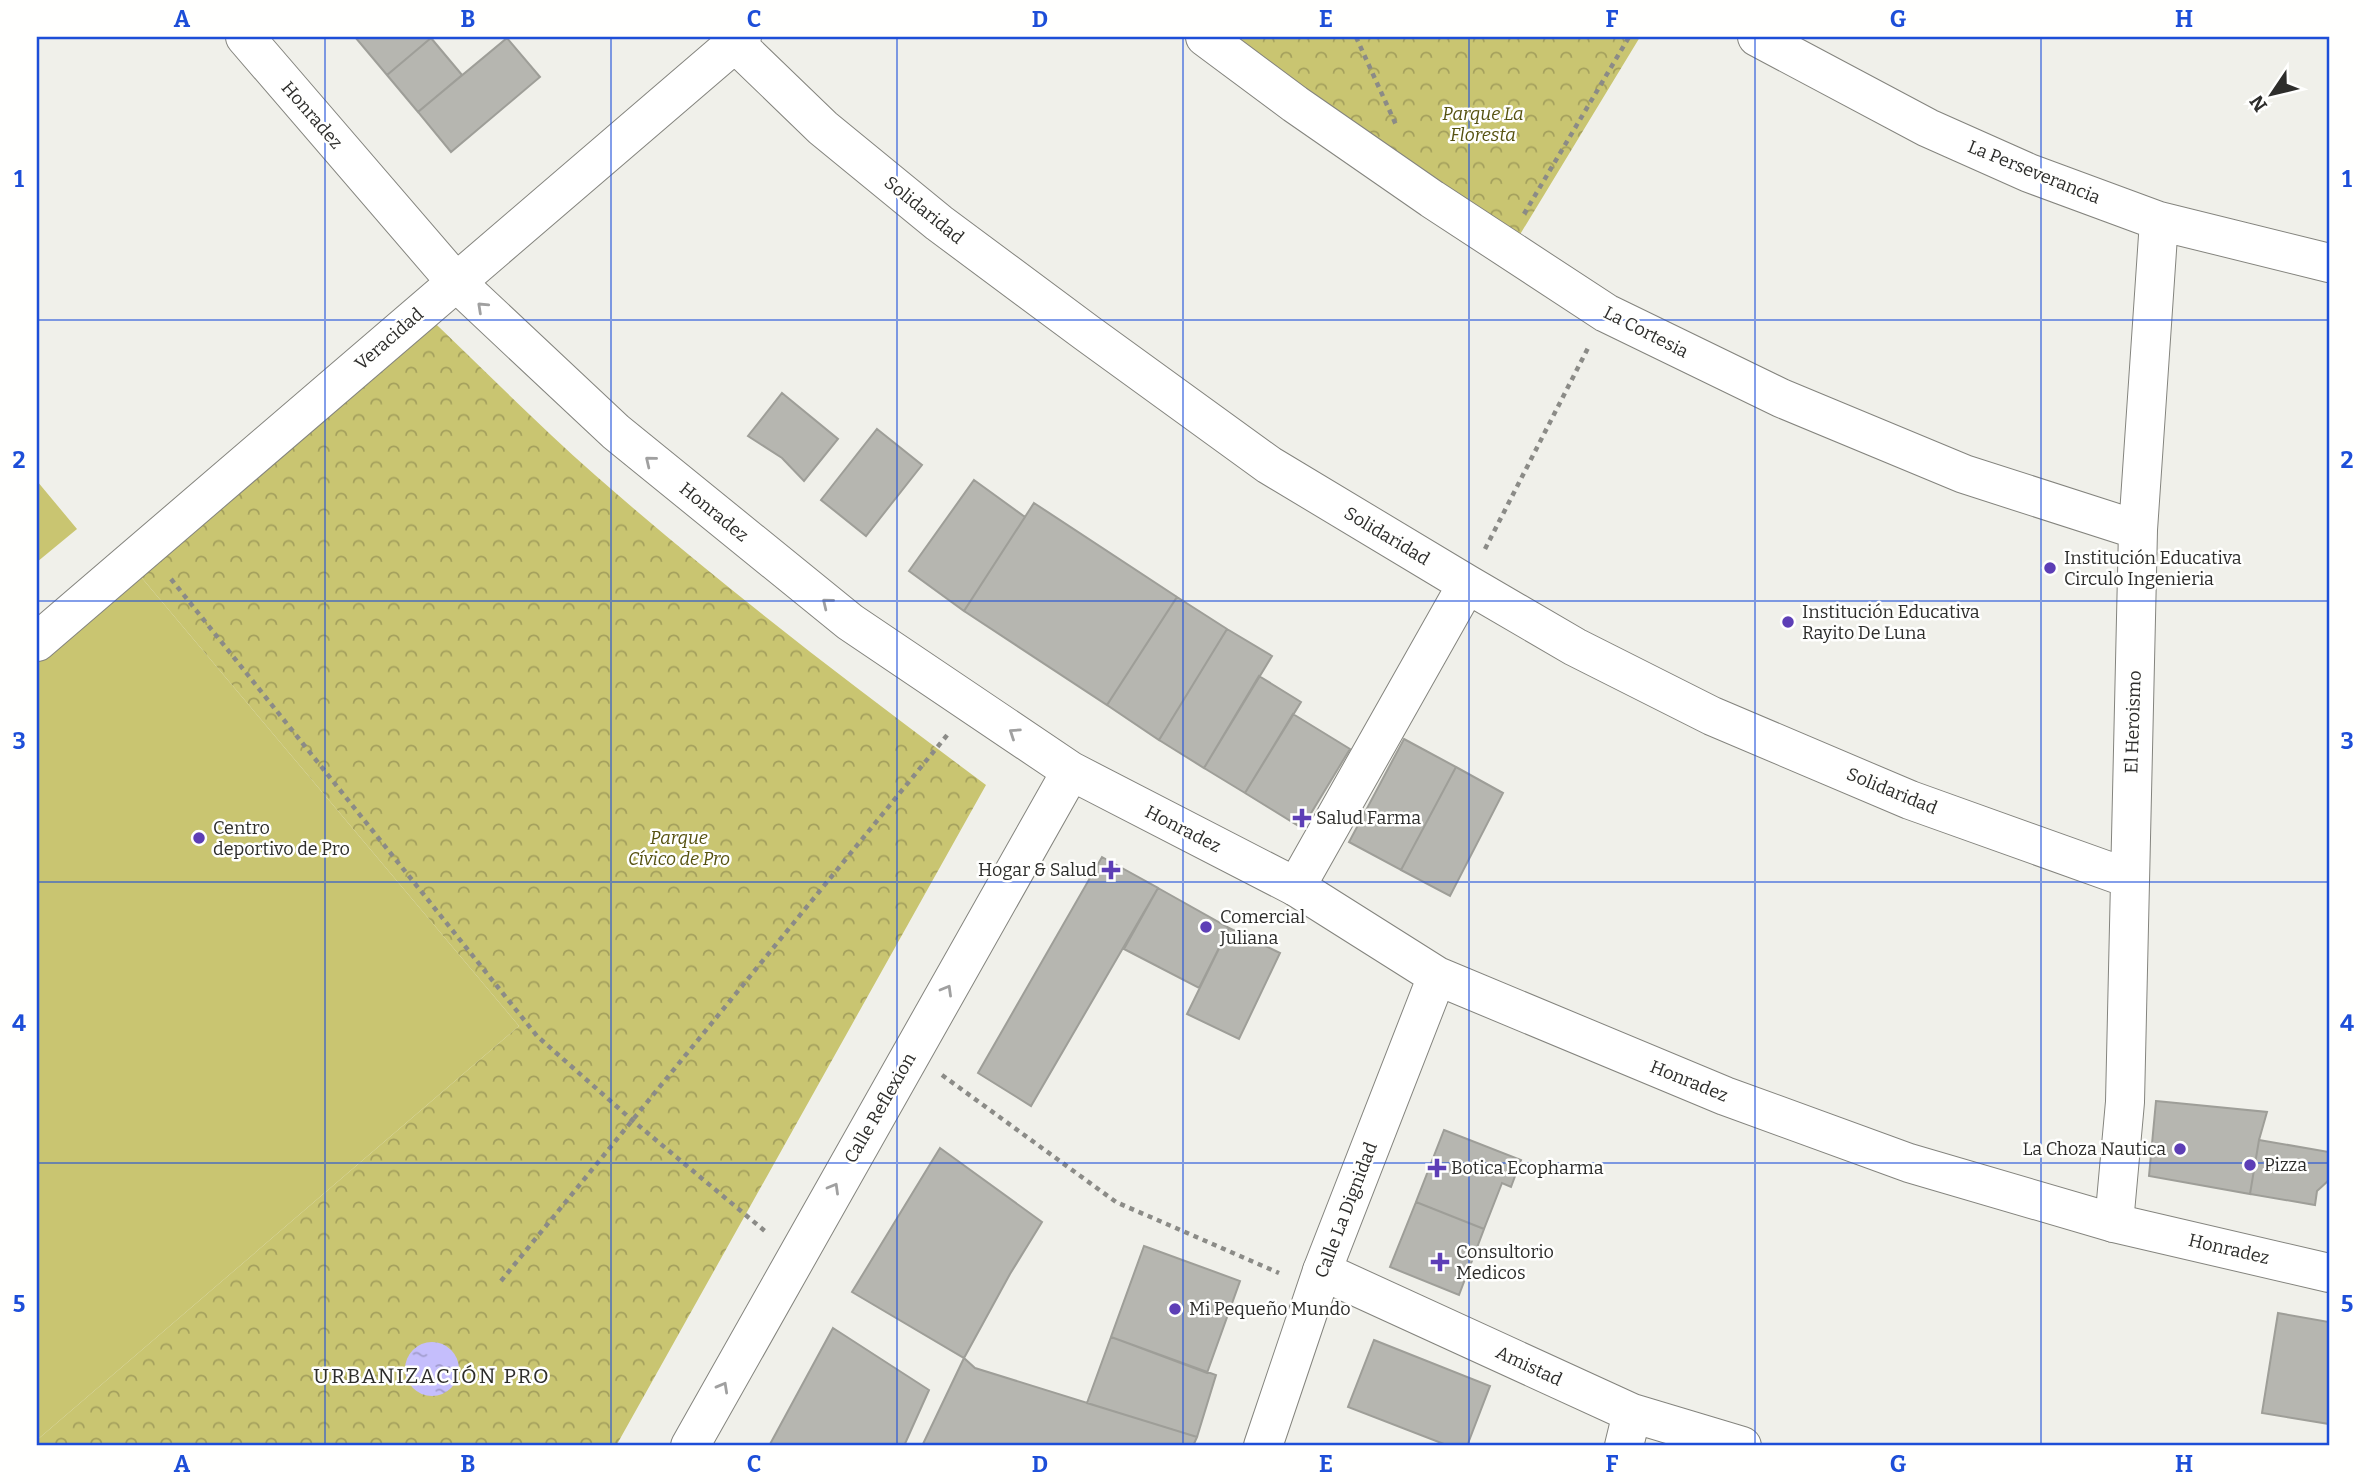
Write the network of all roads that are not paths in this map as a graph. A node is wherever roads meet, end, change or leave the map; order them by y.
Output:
1 (247, 37) edge
2 (1205, 37) edge
3 (1757, 37) edge
4 (738, 40) edge
5 (2159, 221) junction
6 (2329, 263) edge
7 (455, 281) junction
8 (2138, 530) junction
9 (1468, 584) junction
10 (37, 642) edge
11 (1071, 771) junction
12 (2128, 878) junction
13 (1296, 887) junction
14 (1437, 976) junction
15 (2114, 1223) junction
16 (2329, 1273) edge
17 (1319, 1280) junction
18 (1628, 1430) edge
19 (690, 1446) edge
20 (1263, 1446) edge
21 (1742, 1446) edge

1 - 7 street, Honradez
2 - 8 street, La Cortesia
3 - 5 street, La Perseverancia
4 - 7 street, Veracidad
4 - 9 street, Solidaridad
5 - 6 street, La Perseverancia
5 - 8 street, El Heroismo
7 - 10 street, Veracidad
11 -> 7 street, Honradez
8 - 12 street, El Heroismo
9 - 12 street, Solidaridad
9 - 13 street
11 - 13 street, Honradez
19 -> 11 street, Calle Reflexion
12 - 15 street, El Heroismo
13 - 14 street, Honradez
14 - 15 street, Honradez
14 - 17 street, Calle La Dignidad
15 - 16 street, Honradez
17 - 18 street, Amistad
17 - 20 street, Calle La Dignidad
18 - 21 street, Amistad

